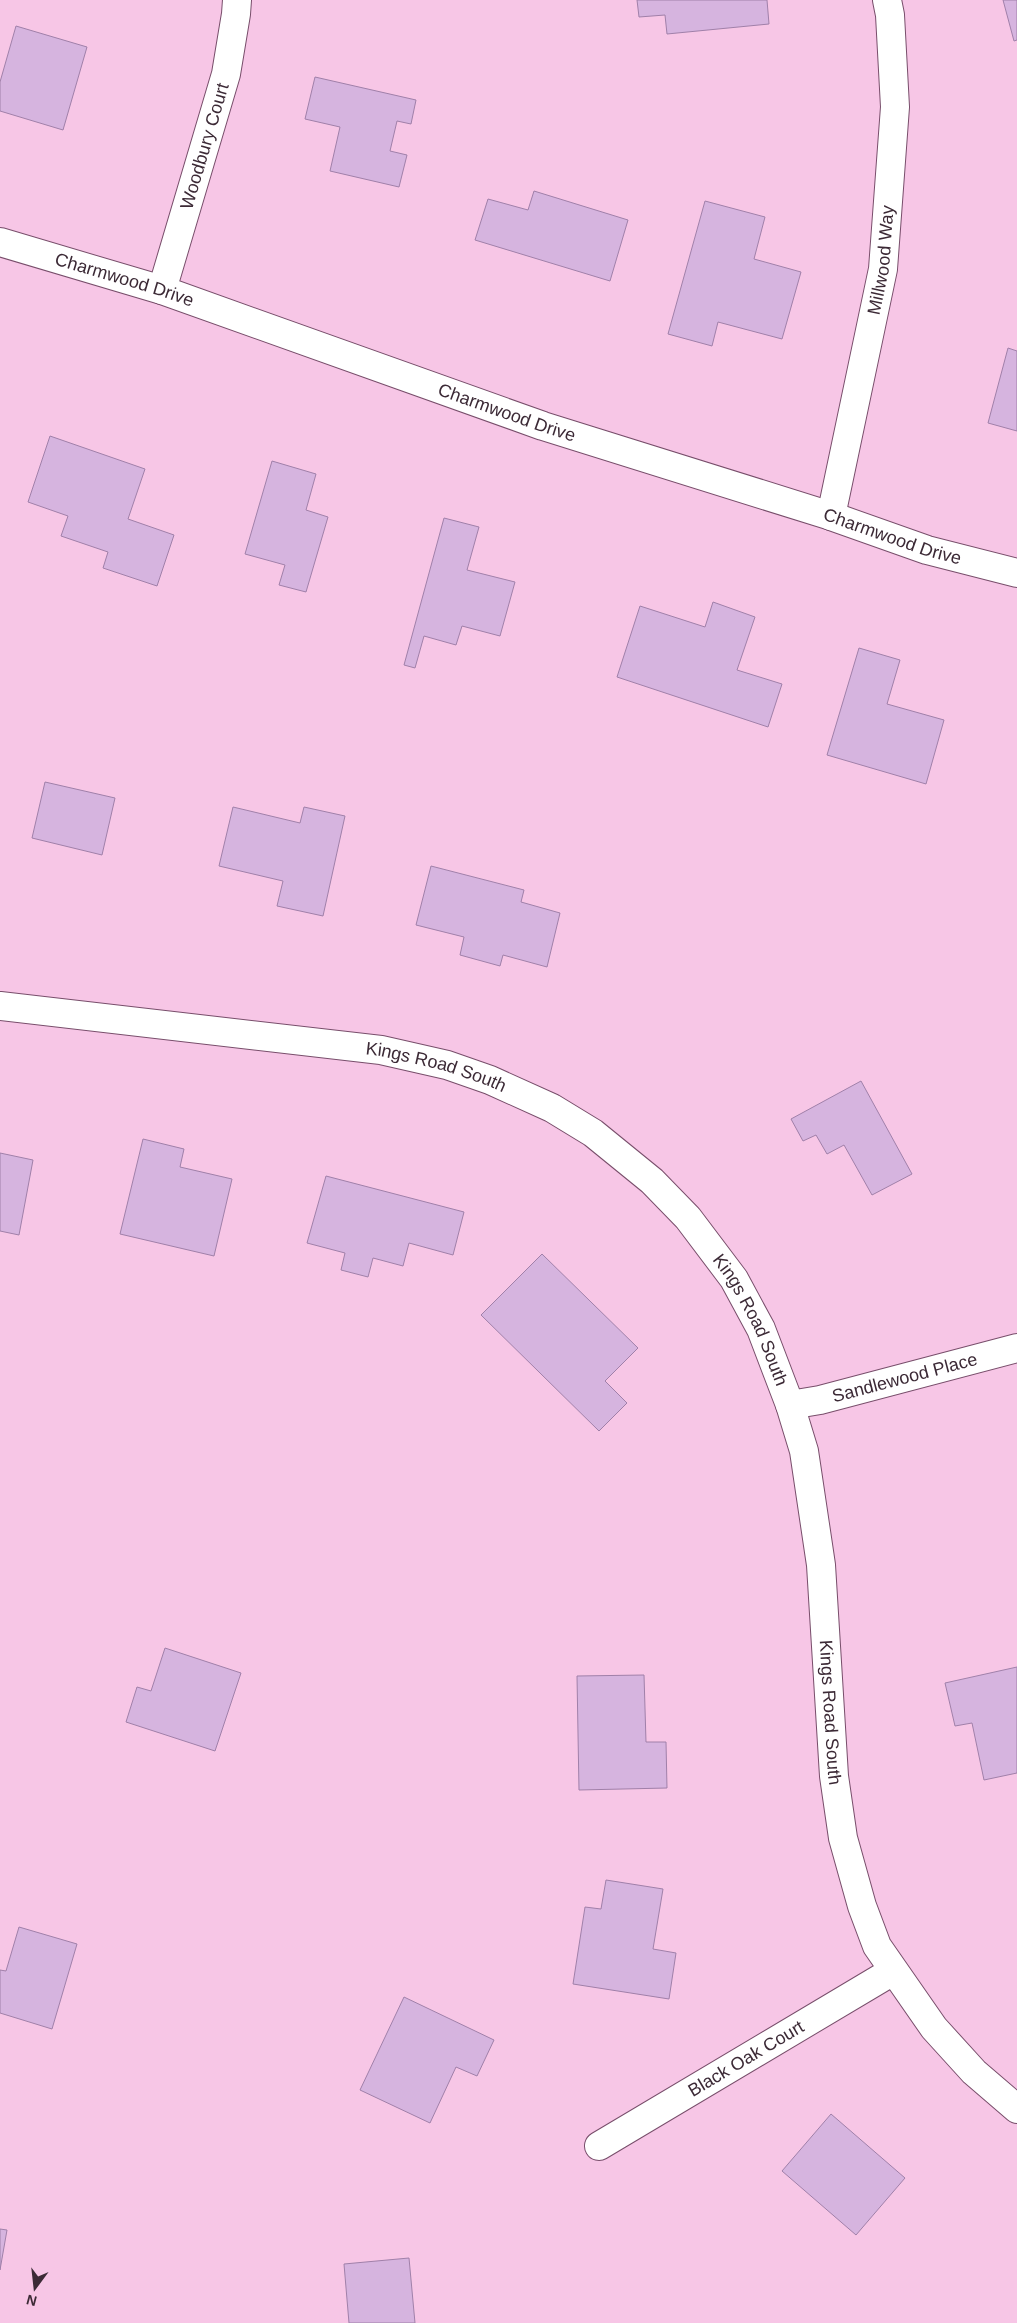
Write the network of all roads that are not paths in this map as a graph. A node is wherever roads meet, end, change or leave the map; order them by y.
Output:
1 (237, 0) edge
2 (887, 0) edge
3 (0, 242) edge
4 (162, 290) junction
5 (831, 516) junction
6 (1017, 573) edge
7 (0, 1006) edge
8 (1017, 1348) edge
9 (790, 1405) junction
10 (893, 1971) junction
11 (1017, 2109) edge
12 (599, 2146) dead end

1 - 4 street, Woodbury Court
2 - 5 street, Millwood Way
3 - 4 street, Charmwood Drive
4 - 5 street, Charmwood Drive
5 - 6 street, Charmwood Drive
7 - 9 street, Kings Road South
8 - 9 street, Sandlewood Place
9 - 10 street, Kings Road South
10 - 11 street, Kings Road South
10 - 12 street, Black Oak Court

